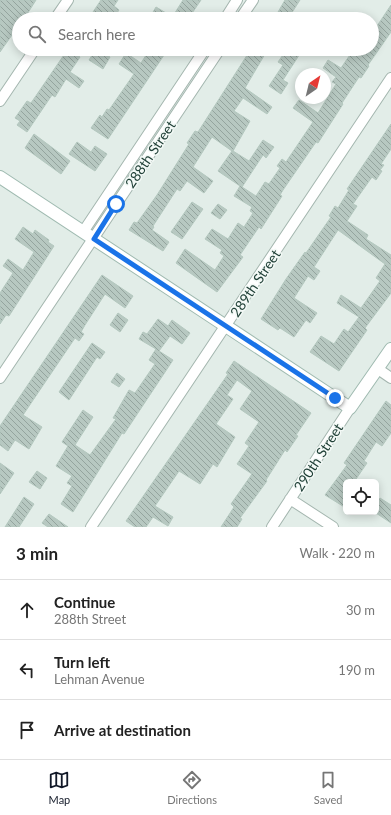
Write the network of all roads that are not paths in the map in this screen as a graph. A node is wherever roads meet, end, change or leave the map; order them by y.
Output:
1 (68, 0) edge
2 (237, 0) edge
3 (253, 0) edge
4 (60, 12) edge
5 (229, 12) edge
6 (245, 12) edge
7 (30, 56) edge
8 (200, 56) edge
9 (215, 56) edge
10 (391, 78) edge
11 (0, 101) edge
12 (0, 177) edge
13 (83, 232) junction
14 (94, 239) junction
15 (226, 326) junction
16 (391, 348) edge
17 (378, 369) junction
18 (0, 378) edge
19 (391, 378) edge
20 (350, 408) junction
21 (290, 499) junction
22 (91, 527) edge
23 (272, 527) edge
24 (333, 527) edge

1 - 4 street
2 - 5 street
3 - 6 street
7 - 11 street
8 - 13 street, 288th Street
9 - 14 street, 288th Street
10 - 15 street, 289th Street
12 - 13 street
13 - 14 street
14 - 15 street
14 - 18 street, 288th Street
15 - 20 street
15 - 22 street, 289th Street
16 - 17 street, 290th Street
17 - 19 street
17 - 20 street, 290th Street
20 - 21 street, 290th Street
21 - 23 street, 290th Street
21 - 24 street

